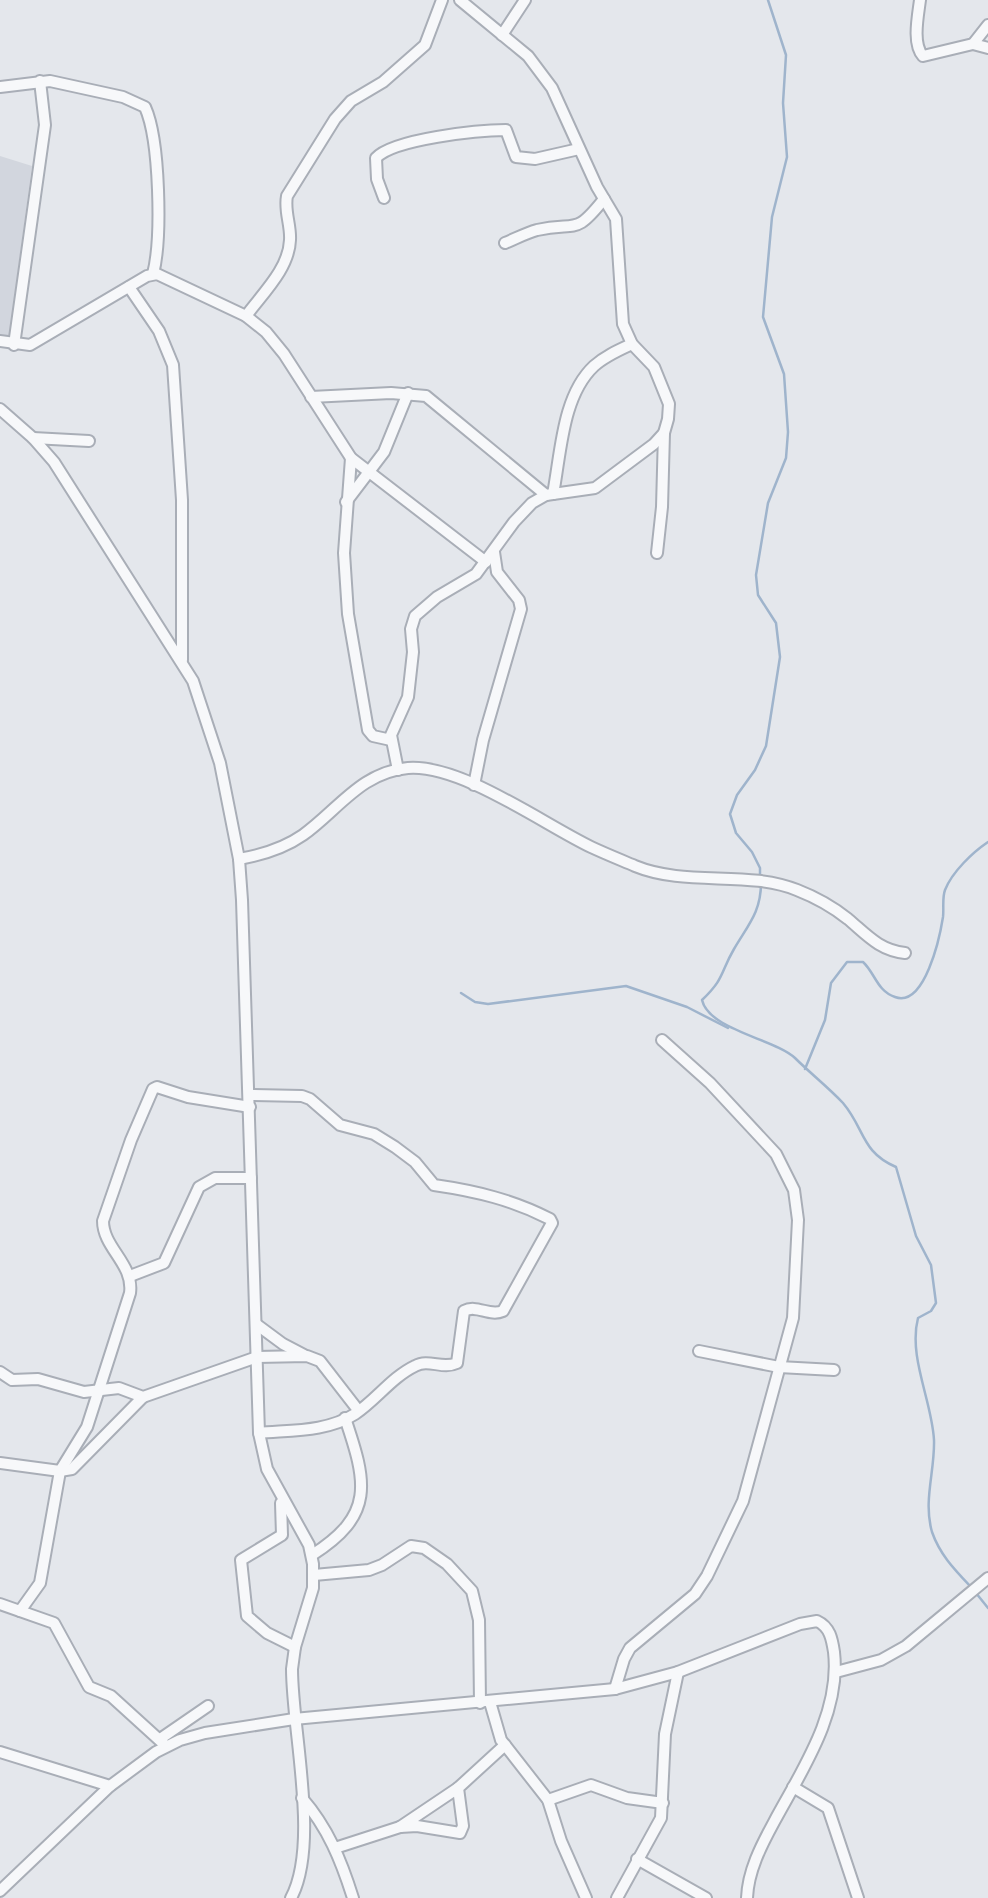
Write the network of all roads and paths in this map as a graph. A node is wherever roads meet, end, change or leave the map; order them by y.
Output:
1 (442, 0) edge
2 (460, 0) edge
3 (525, 0) edge
4 (920, 0) edge
5 (988, 25) edge
6 (502, 36) junction
7 (973, 44) junction
8 (988, 48) edge
9 (40, 81) junction
10 (0, 87) edge
11 (579, 149) junction
12 (384, 198) dead end
13 (604, 199) junction
14 (505, 243) dead end
15 (152, 274) junction
16 (129, 287) junction
17 (246, 316) junction
18 (0, 341) edge
19 (632, 344) junction
20 (14, 345) junction
21 (408, 393) junction
22 (311, 397) junction
23 (0, 409) edge
24 (664, 433) junction
25 (33, 438) junction
26 (89, 441) dead end
27 (351, 458) junction
28 (370, 471) junction
29 (550, 494) junction
30 (346, 503) junction
31 (494, 552) junction
32 (657, 553) dead end
33 (486, 562) junction
34 (497, 572) junction
35 (476, 574) junction
36 (182, 661) junction
37 (391, 740) junction
38 (398, 770) junction
39 (474, 785) junction
40 (239, 859) junction
41 (905, 953) dead end
42 (662, 1040) dead end
43 (250, 1094) junction
44 (250, 1107) junction
45 (251, 1178) junction
46 (130, 1276) junction
47 (256, 1324) junction
48 (699, 1351) dead end
49 (307, 1356) junction
50 (257, 1357) junction
51 (779, 1367) junction
52 (834, 1370) dead end
53 (0, 1372) edge
54 (98, 1391) junction
55 (143, 1396) junction
56 (358, 1410) junction
57 (345, 1418) junction
58 (259, 1433) junction
59 (0, 1463) edge
60 (60, 1471) junction
61 (281, 1500) junction
62 (282, 1535) junction
63 (310, 1550) junction
64 (314, 1576) junction
65 (986, 1579) edge
66 (0, 1604) edge
67 (20, 1611) junction
68 (295, 1647) junction
69 (678, 1672) junction
70 (836, 1672) junction
71 (615, 1689) junction
72 (485, 1702) junction
73 (208, 1706) dead end
74 (295, 1719) junction
75 (163, 1742) junction
76 (505, 1745) junction
77 (0, 1752) edge
78 (110, 1786) junction
79 (793, 1787) junction
80 (458, 1788) junction
81 (302, 1798) junction
82 (548, 1800) junction
83 (663, 1804) junction
84 (400, 1827) junction
85 (335, 1848) junction
86 (637, 1859) junction
87 (0, 1891) edge
88 (747, 1894) edge
89 (290, 1898) edge
90 (353, 1898) edge
91 (586, 1898) edge
92 (617, 1898) edge
93 (706, 1898) edge
94 (736, 1898) edge
95 (858, 1898) edge

1 - 17 street
2 - 6 street
3 - 6 street
4 - 7 street
5 - 7 street
6 - 11 street
7 - 8 street
9 - 10 street
9 - 15 street
9 - 20 street
11 - 12 street
11 - 13 street
13 - 14 street
13 - 19 street
15 - 16 street
15 - 17 street
16 - 20 street
16 - 36 street
17 - 22 street
18 - 20 street
19 - 24 street
19 - 29 street
21 - 22 street
21 - 28 street
21 - 29 street
22 - 27 street
23 - 25 street
24 - 29 street
24 - 32 street
25 - 26 street
25 - 36 street
27 - 28 street
27 - 30 street
28 - 30 street
28 - 33 street
29 - 31 street
30 - 37 street
31 - 33 street
31 - 34 street
33 - 35 street
34 - 35 street
34 - 39 street
35 - 37 street
36 - 40 street
37 - 38 street
38 - 39 street
38 - 40 street
39 - 41 street
40 - 43 street
42 - 51 street
43 - 44 street
43 - 56 street
44 - 45 street
44 - 46 street
45 - 46 street
45 - 47 street
46 - 54 street
47 - 49 street
47 - 50 street
48 - 51 street
49 - 50 street
49 - 56 street
50 - 55 street
50 - 58 street
51 - 52 street
51 - 71 street
53 - 54 street
54 - 55 street
54 - 60 street
55 - 60 street
56 - 57 street
57 - 58 street
57 - 63 street
58 - 61 street
59 - 60 street
60 - 67 street
61 - 62 street
61 - 63 street
62 - 63 street
62 - 68 street
63 - 64 street
64 - 68 street
64 - 72 street
65 - 70 street
66 - 67 street
67 - 75 street
68 - 74 street
69 - 70 street
69 - 71 street
69 - 83 street
70 - 79 street
71 - 72 street
72 - 74 street
72 - 76 street
73 - 75 street
74 - 75 street
74 - 81 street
75 - 78 street
76 - 80 street
76 - 82 street
77 - 78 street
78 - 87 street
79 - 88 street
79 - 95 street
80 - 84 street
80 - 84 street
81 - 85 street
81 - 89 street
82 - 83 street
82 - 91 street
83 - 86 street
84 - 85 street
85 - 90 street
86 - 92 street
86 - 93 street
88 - 94 street

